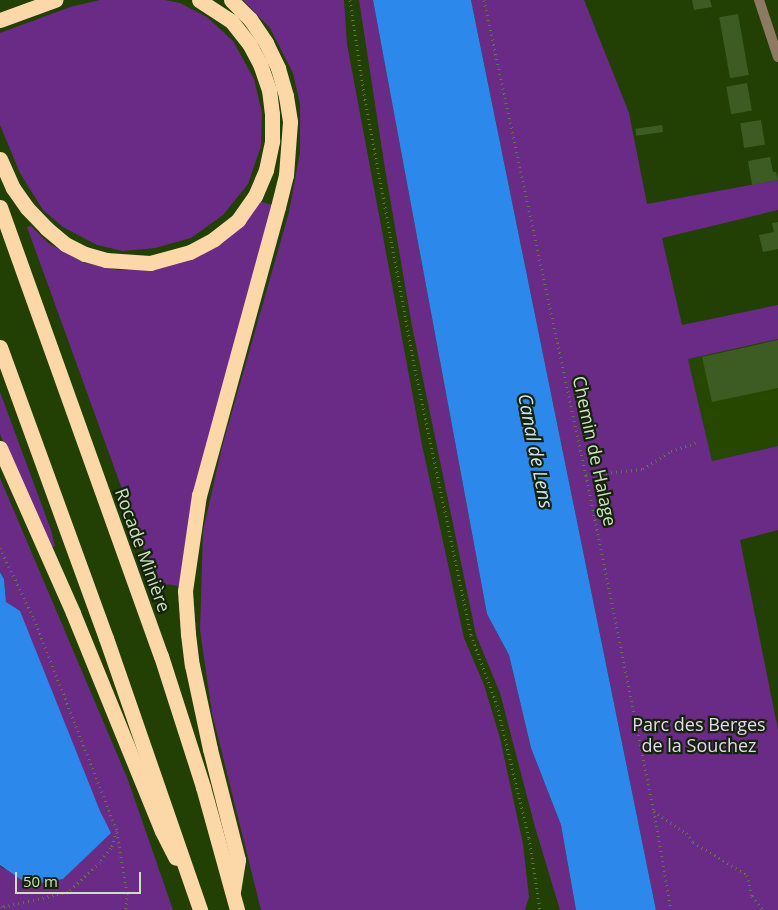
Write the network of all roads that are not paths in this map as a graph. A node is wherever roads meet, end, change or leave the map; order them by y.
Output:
1 (55, 0) edge
2 (199, 0) edge
3 (231, 0) edge
4 (759, 0) edge
5 (0, 20) edge
6 (778, 57) edge
7 (0, 159) edge
8 (0, 207) edge
9 (0, 347) edge
10 (0, 448) edge
11 (233, 893) junction
12 (198, 905) edge
13 (237, 910) edge

1 - 5 highway
2 - 7 highway
3 - 11 highway
4 - 6 street
8 - 11 highway, Rocade Minière
9 - 12 highway
10 - 12 highway
11 - 13 highway, Rocade Minière

